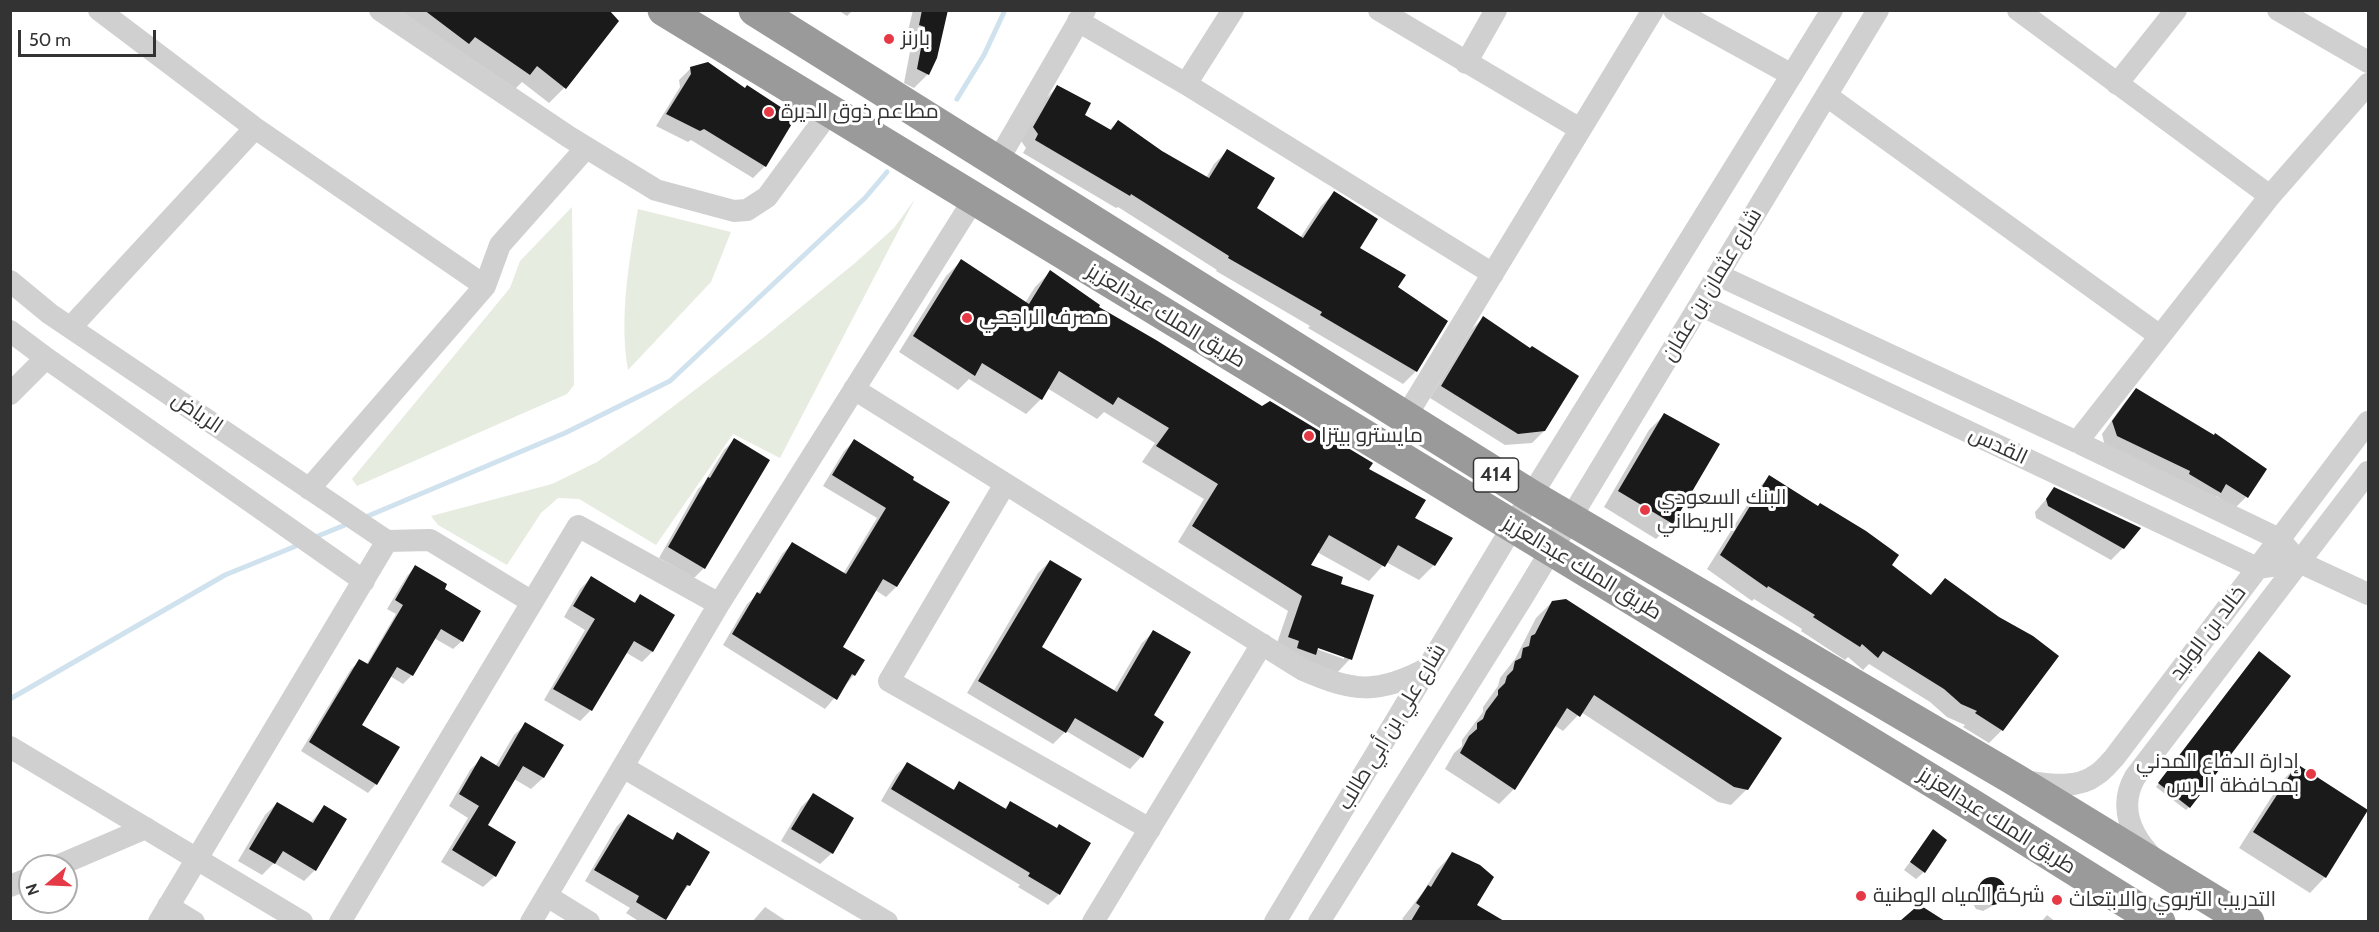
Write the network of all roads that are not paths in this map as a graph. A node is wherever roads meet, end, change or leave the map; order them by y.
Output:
1 (99, 10) edge
2 (380, 10) edge
3 (664, 10) edge
4 (755, 10) edge
5 (1233, 10) edge
6 (1378, 10) edge
7 (1496, 10) edge
8 (1653, 10) edge
9 (1674, 10) edge
10 (1832, 10) edge
11 (1878, 10) edge
12 (2176, 10) edge
13 (2278, 10) edge
14 (2032, 15) edge
15 (1082, 16) edge
16 (2368, 62) edge
17 (1466, 63) junction
18 (1792, 75) junction
19 (1186, 84) junction
20 (2117, 84) junction
21 (2368, 84) edge
22 (1827, 96) junction
23 (830, 111) junction
24 (255, 128) junction
25 (1580, 129) junction
26 (586, 148) junction
27 (997, 162) junction
28 (2270, 196) junction
29 (974, 199) junction
30 (1493, 274) junction
31 (1718, 275) junction
32 (10, 280) edge
33 (485, 286) junction
34 (1700, 305) junction
35 (70, 327) junction
36 (10, 331) edge
37 (2160, 336) junction
38 (45, 358) junction
39 (854, 389) junction
40 (10, 394) edge
41 (1405, 418) junction
42 (2368, 422) edge
43 (2077, 442) junction
44 (2368, 472) edge
45 (1005, 484) junction
46 (309, 489) junction
47 (1531, 496) junction
48 (1570, 519) junction
49 (1511, 529) junction
50 (2279, 539) junction
51 (387, 541) junction
52 (1549, 554) junction
53 (2299, 562) junction
54 (2257, 568) junction
55 (364, 581) junction
56 (2368, 594) edge
57 (532, 602) junction
58 (719, 604) junction
59 (1262, 644) junction
60 (1428, 668) junction
61 (10, 747) edge
62 (623, 767) junction
63 (2014, 779) junction
64 (146, 828) junction
65 (1150, 828) junction
66 (78, 857) edge
67 (197, 858) junction
68 (2164, 869) junction
69 (547, 896) junction
70 (163, 914) edge
71 (194, 921) edge
72 (302, 921) edge
73 (340, 921) edge
74 (531, 921) edge
75 (589, 921) edge
76 (887, 921) edge
77 (1093, 921) edge
78 (1275, 921) edge
79 (1319, 921) edge
80 (2159, 921) edge
81 (2248, 921) edge

1 - 24 street
2 - 26 street
3 - 23 highway, طريق الملك عبدالعزيز / 414
4 - 27 highway, طريق الملك عبدالعزيز / 414
5 - 19 street
6 - 17 street
7 - 17 street
8 - 25 street
9 - 18 street
10 - 18 street, شارع عثمان بن عفان
11 - 22 street, شارع عثمان بن عفان
12 - 20 street
13 - 16 street
14 - 20 street
15 - 19 street
15 - 27 street
17 - 25 street
18 - 47 street, شارع عثمان بن عفان
19 - 30 street
20 - 28 street
21 - 28 street
22 - 31 street, شارع عثمان بن عفان
22 - 37 street
23 - 26 street
23 - 29 highway, طريق الملك عبدالعزيز / 414
24 - 33 street
24 - 35 street
25 - 30 street
26 - 33 street
27 - 41 highway, طريق الملك عبدالعزيز / 414
28 - 37 street
29 - 39 street
29 - 49 highway, طريق الملك عبدالعزيز / 414
30 - 41 street
31 - 34 street, شارع عثمان بن عفان
31 - 43 street, القدس
32 - 35 street, الرياض
33 - 46 street
34 - 48 street, شارع عثمان بن عفان
34 - 54 street, القدس
35 - 46 street, الرياض
36 - 38 street, الرياض
37 - 43 street
38 - 40 street
38 - 55 street, الرياض
39 - 45 street
39 - 58 street
41 - 47 highway, طريق الملك عبدالعزيز / 414
42 - 50 street, خالد بن الوليد
43 - 50 street, القدس
44 - 53 street, خالد بن الوليد
45 - 59 street
45 - 65 street
46 - 51 street, الرياض
47 - 48 highway, طريق الملك عبدالعزيز / 414
47 - 49 street, شارع عثمان بن عفان
48 - 52 street, شارع عثمان بن عفان
48 - 63 highway, طريق الملك عبدالعزيز / 414
49 - 52 highway, طريق الملك عبدالعزيز / 414
49 - 60 street, شارع علي بن أبي طالب
50 - 53 street, القدس
50 - 54 street, خالد بن الوليد
51 - 55 street
51 - 57 street
52 - 79 street, شارع علي بن أبي طالب
52 - 80 highway, طريق الملك عبدالعزيز / 414
53 - 54 street
53 - 56 street, القدس
53 - 68 street, خالد بن الوليد
54 - 63 street, خالد بن الوليد
55 - 67 street
57 - 58 street
57 - 73 street
58 - 62 street
59 - 60 street
59 - 65 street
60 - 78 street, شارع علي بن أبي طالب
61 - 64 street
62 - 69 street
62 - 76 street
63 - 68 highway, طريق الملك عبدالعزيز / 414
64 - 66 street
64 - 67 street
65 - 77 street
67 - 70 street
67 - 72 street
68 - 81 highway, طريق الملك عبدالعزيز / 414
69 - 74 street
69 - 75 street
70 - 71 street

